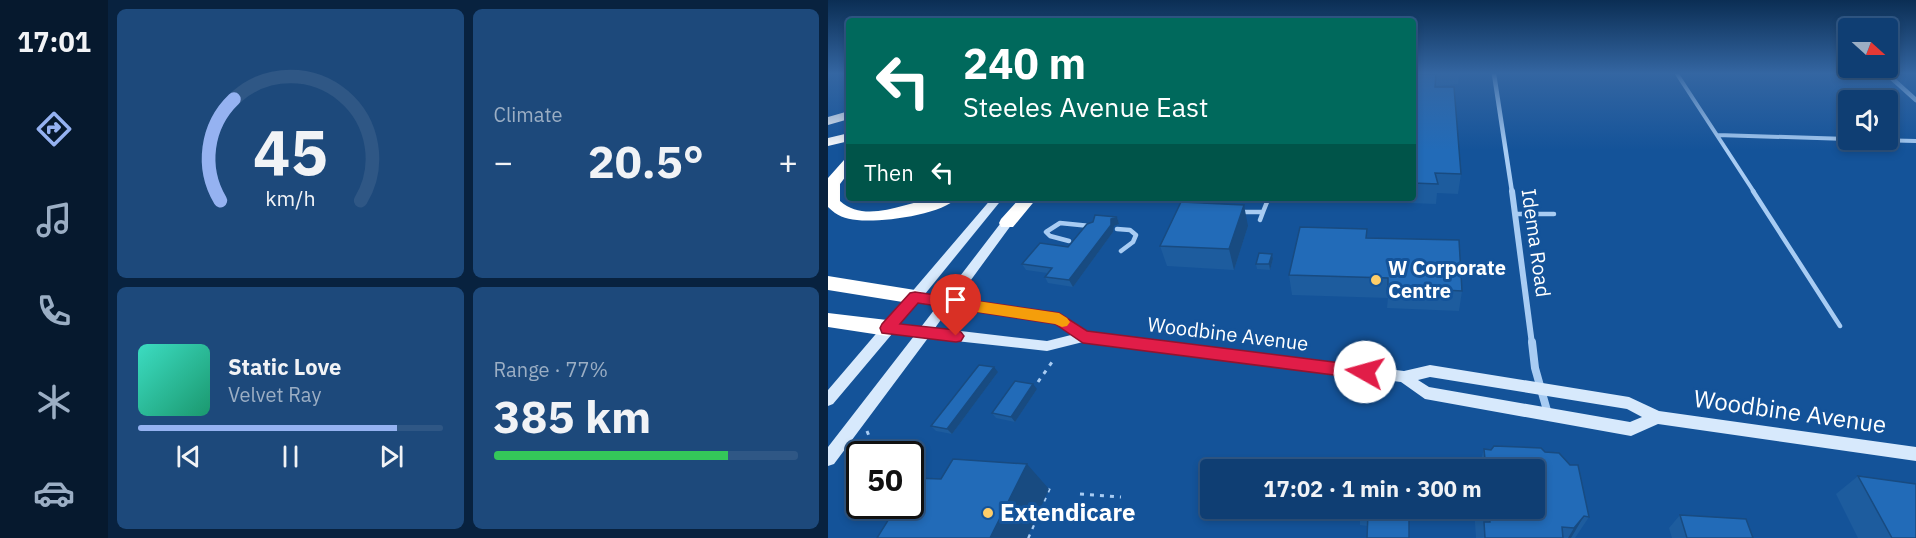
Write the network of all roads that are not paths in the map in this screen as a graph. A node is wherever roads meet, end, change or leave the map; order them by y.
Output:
1 (1498, 99) edge
2 (1693, 99) edge
3 (846, 106) edge
4 (828, 111) edge
5 (846, 116) edge
6 (828, 121) edge
7 (1717, 135) junction
8 (846, 138) edge
9 (1838, 139) edge
10 (1898, 141) edge
11 (1916, 141) edge
12 (828, 142) edge
13 (846, 167) edge
14 (939, 201) edge
15 (995, 201) edge
16 (1025, 201) edge
17 (1267, 202) dead end
18 (1239, 212) edge
19 (1263, 212) junction
20 (1516, 214) junction
21 (1554, 214) dead end
22 (1260, 220) dead end
23 (1007, 223) joint
24 (1092, 226) edge
25 (1117, 229) dead end
26 (1069, 241) dead end
27 (1121, 251) dead end
28 (828, 283) edge
29 (915, 297) junction
30 (947, 302) junction
31 (828, 320) edge
32 (1840, 326) dead end
33 (887, 328) junction
34 (924, 332) junction
35 (1083, 337) junction
36 (1404, 377) junction
37 (1541, 388) junction
38 (828, 400) edge
39 (1548, 415) junction
40 (1657, 417) junction
41 (1916, 454) edge
42 (828, 459) edge

1 - 20 street, Idema Road
2 - 7 lane
3 - 4 highway
5 - 6 highway
7 - 9 lane
7 - 32 lane
8 - 12 highway
10 - 11 lane
13 - 14 highway
15 - 29 main road
16 - 23 highway
17 - 19 lane
18 - 19 lane
19 - 22 lane
20 - 21 lane
20 - 37 street, Idema Road
23 - 30 main road
24 - 26 lane
25 - 27 lane
28 - 29 highway
29 - 30 main road, Woodbine Avenue
29 - 33 main road
30 - 34 main road
30 - 35 main road, Woodbine Avenue
31 - 33 highway
33 - 34 main road, Woodbine Avenue
33 - 38 main road
34 - 35 main road, Woodbine Avenue
34 - 42 main road
35 - 36 main road, Woodbine Avenue
36 - 37 main road, Woodbine Avenue
36 - 39 main road, Woodbine Avenue
37 - 39 street, Idema Road
37 - 40 main road, Woodbine Avenue
39 - 40 main road, Woodbine Avenue
40 - 41 main road, Woodbine Avenue

